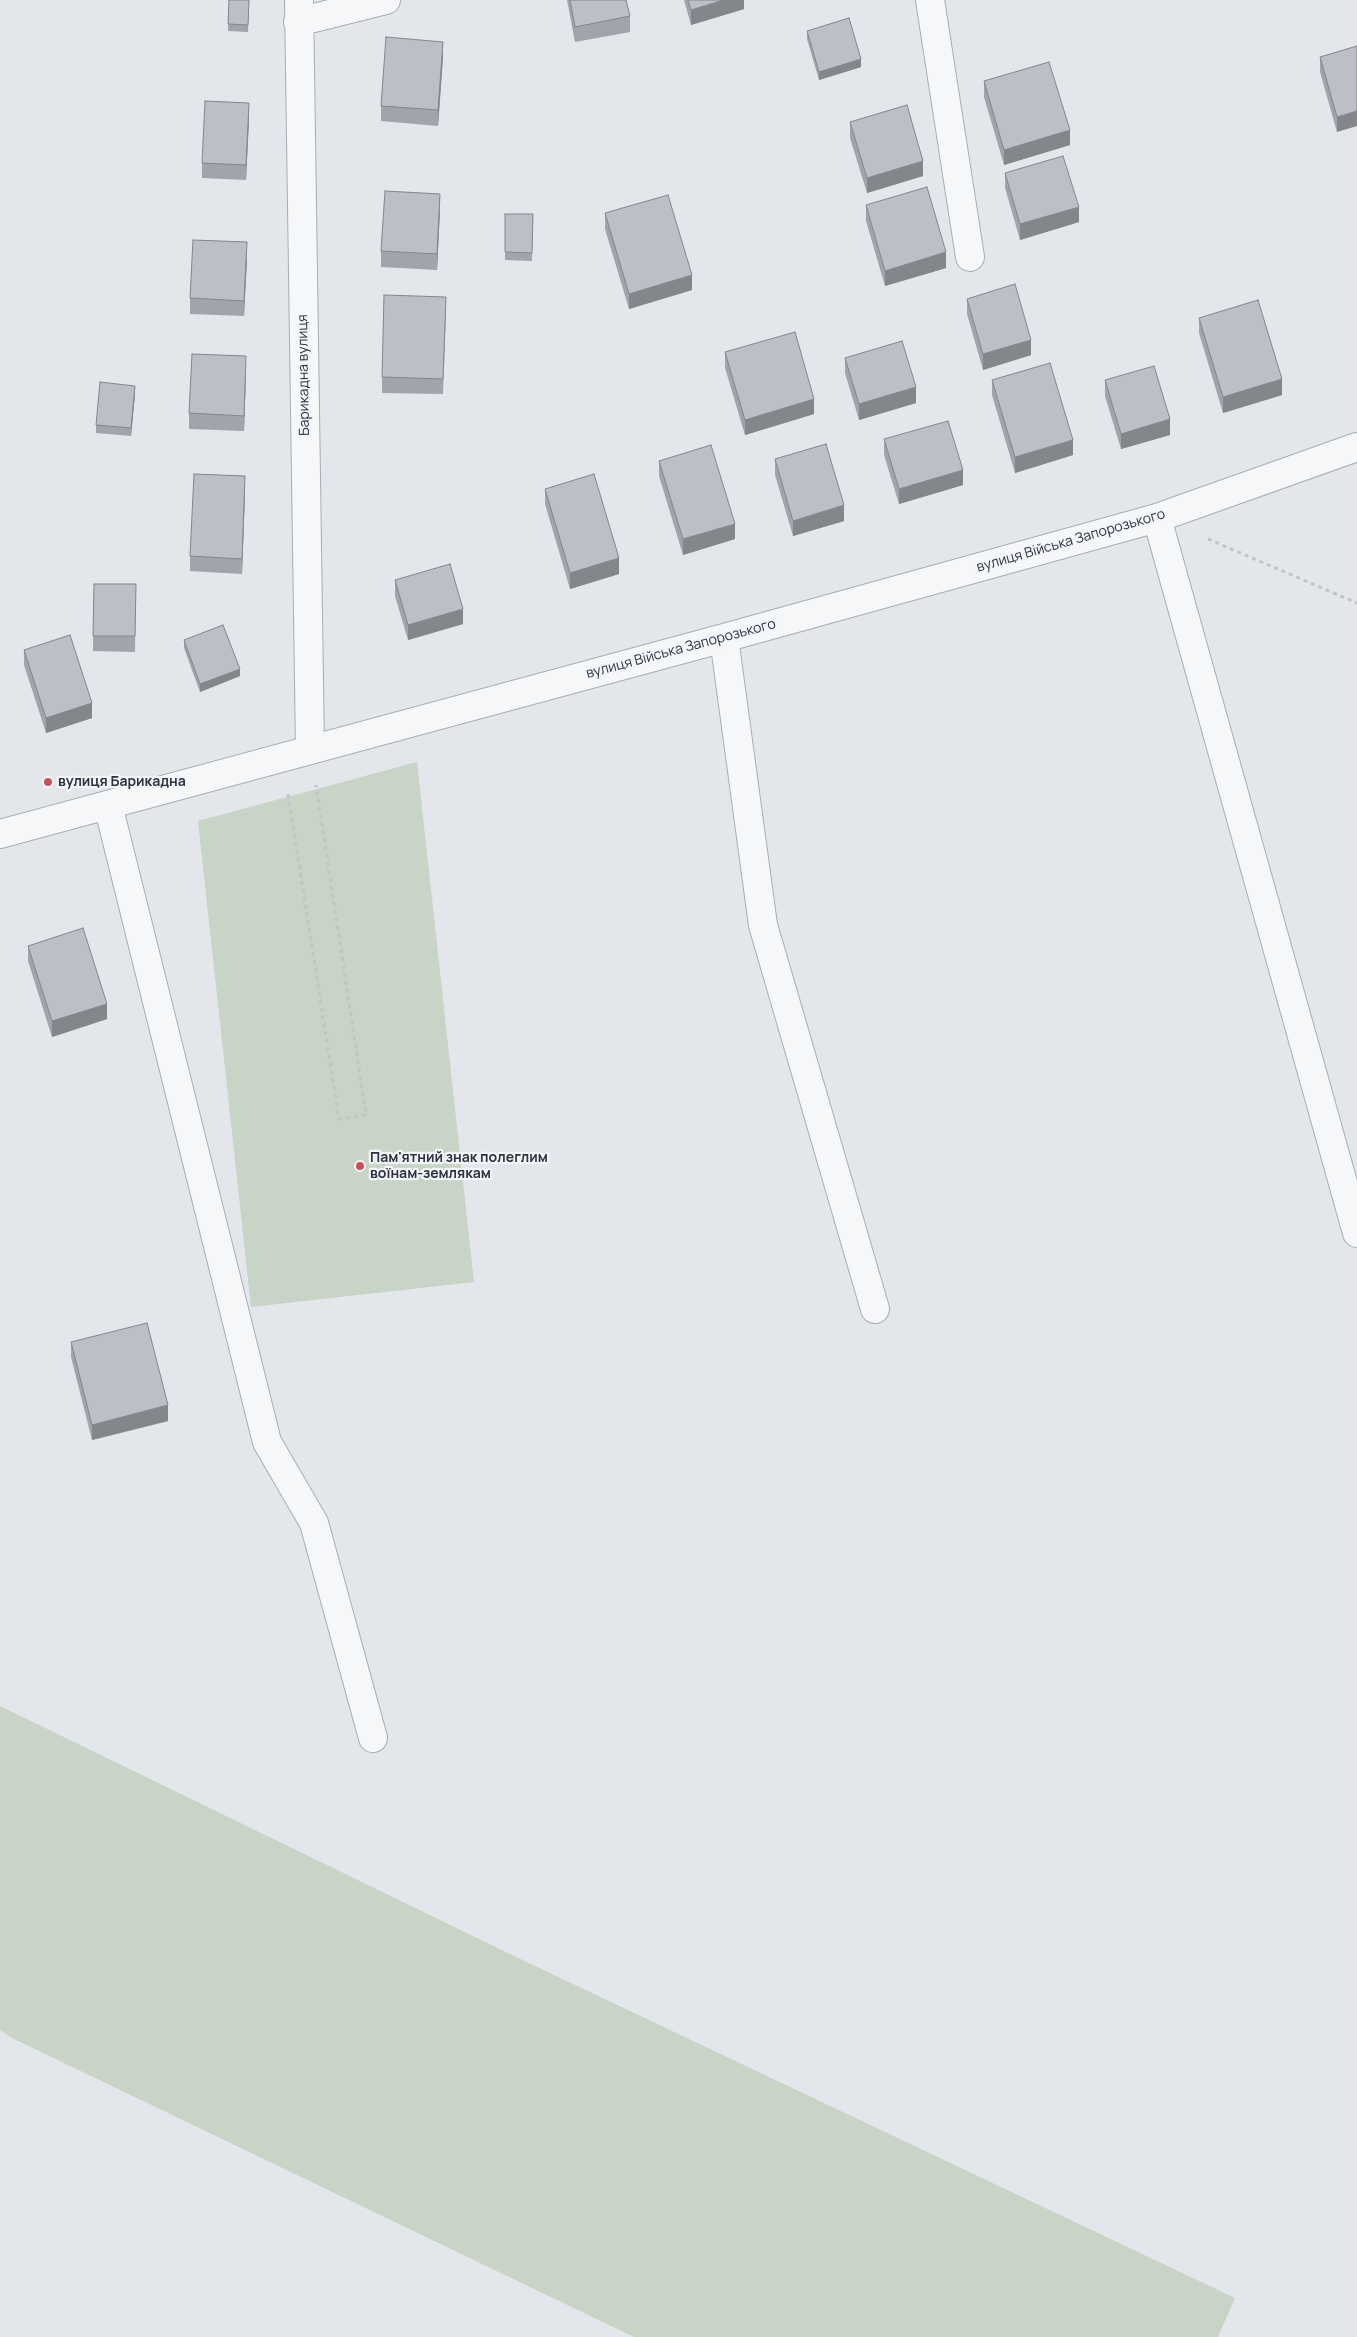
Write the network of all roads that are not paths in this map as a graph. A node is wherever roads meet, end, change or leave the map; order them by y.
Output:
1 (386, 0) edge
2 (930, 0) edge
3 (299, 11) edge
4 (970, 257) dead end
5 (1357, 447) edge
6 (1157, 518) junction
7 (724, 638) junction
8 (310, 750) junction
9 (108, 805) junction
10 (0, 834) edge
11 (1357, 1233) edge
12 (875, 1309) dead end
13 (373, 1738) dead end

1 - 3 street
2 - 4 street
3 - 8 street, Барикадна вулиця
5 - 6 street, вулиця Війська Запорозького
6 - 7 street, вулиця Війська Запорозького
6 - 11 street
7 - 8 street, вулиця Війська Запорозького
7 - 12 street
8 - 9 street, вулиця Війська Запорозького
9 - 10 street, вулиця Війська Запорозького
9 - 13 street

